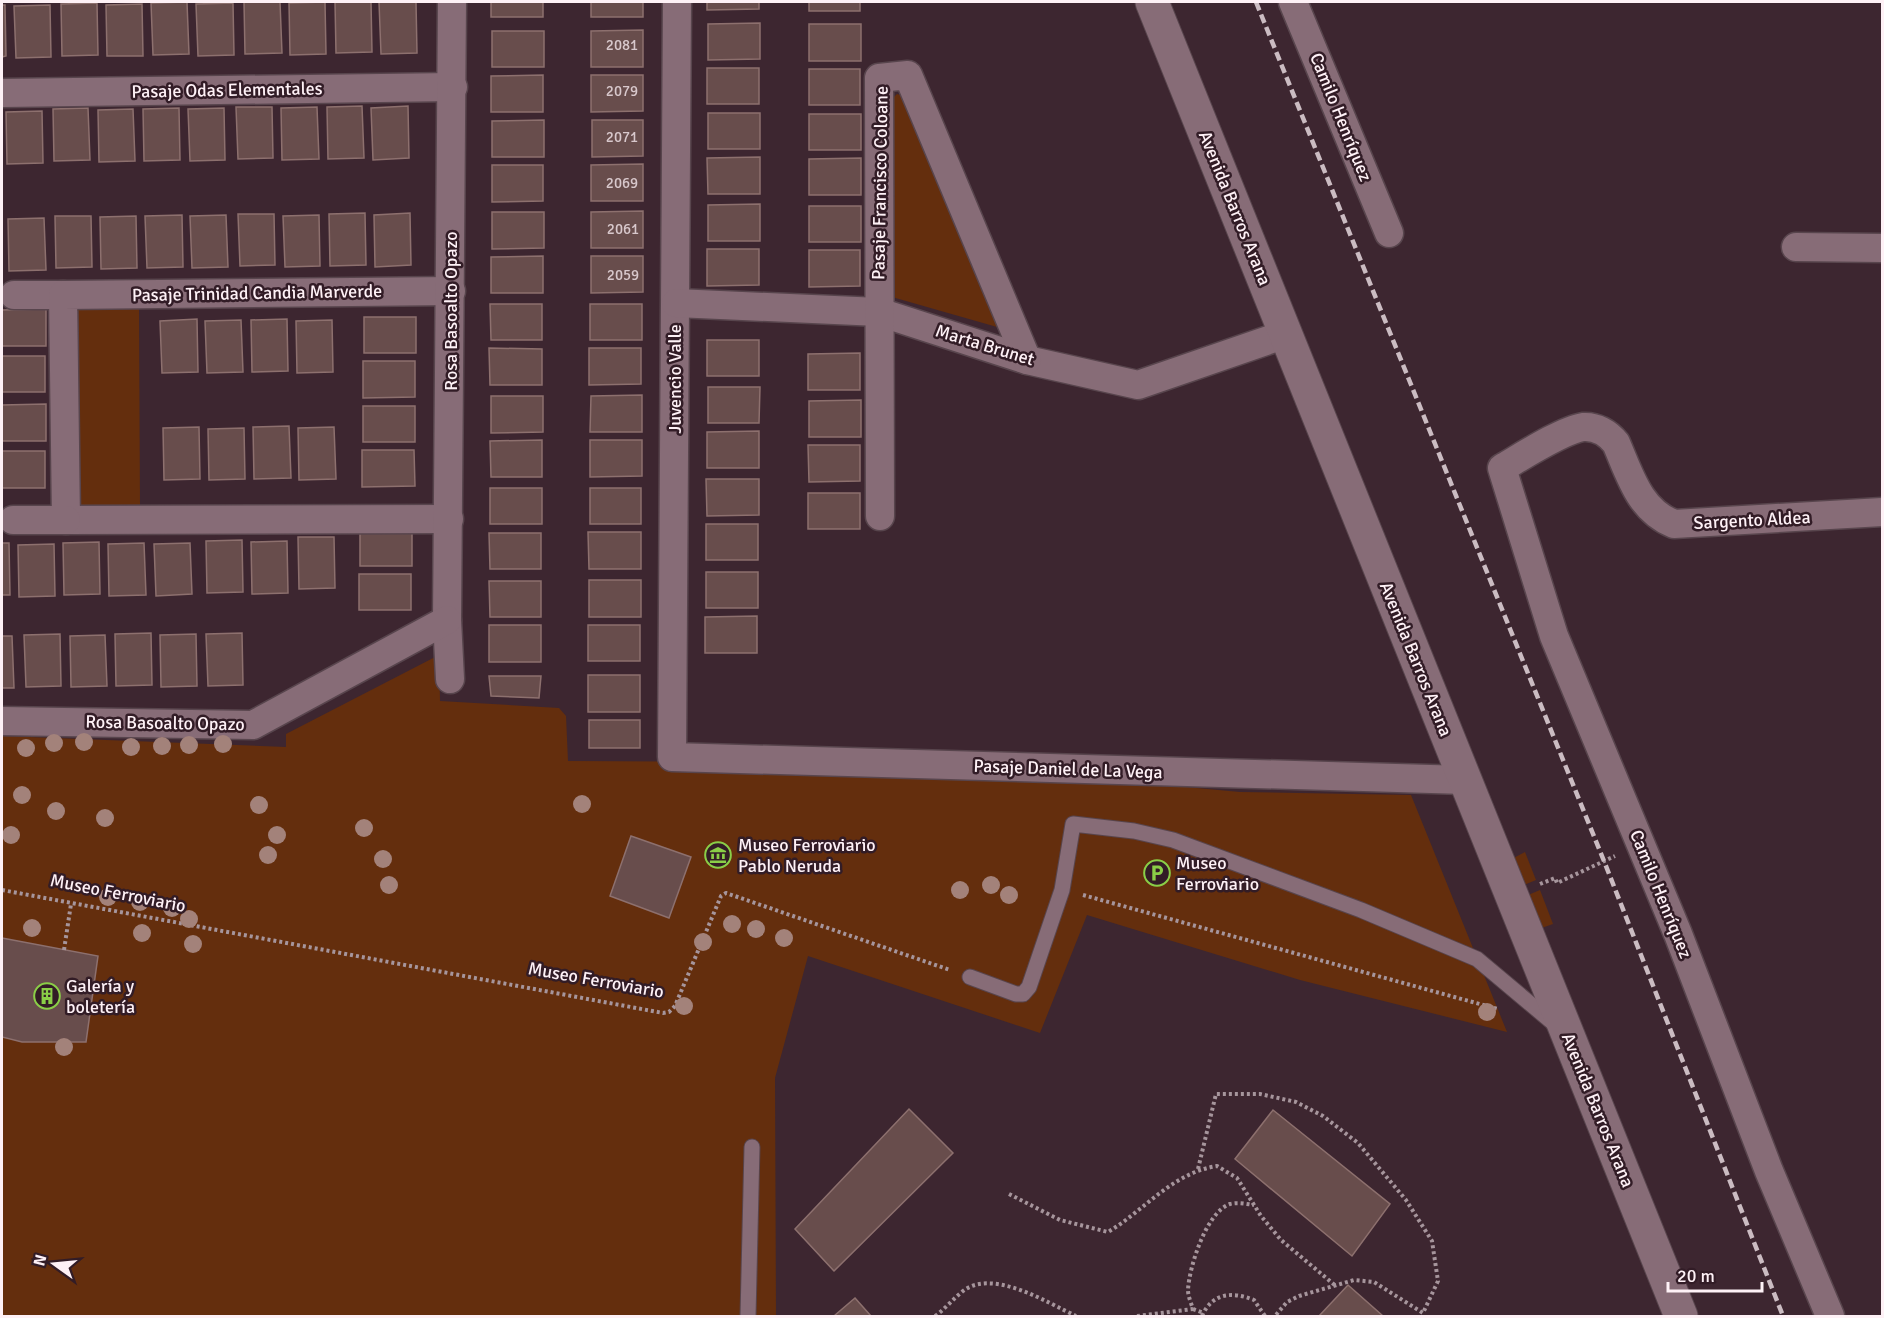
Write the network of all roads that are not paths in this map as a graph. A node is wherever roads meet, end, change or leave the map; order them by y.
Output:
1 (452, 2) edge
2 (677, 2) edge
3 (1152, 2) edge
4 (1293, 2) edge
5 (453, 87) junction
6 (2, 93) edge
7 (1389, 233) dead end
8 (1796, 247) dead end
9 (1882, 248) edge
10 (451, 291) junction
11 (14, 294) dead end
12 (63, 296) junction
13 (676, 303) junction
14 (879, 312) junction
15 (1286, 334) junction
16 (1027, 360) junction
17 (1502, 468) joint
18 (1882, 512) edge
19 (880, 516) dead end
20 (449, 519) junction
21 (13, 520) dead end
22 (66, 520) junction
23 (447, 620) junction
24 (450, 679) dead end
25 (2, 721) edge
26 (672, 757) joint
27 (1465, 780) junction
28 (970, 977) road end
29 (1567, 1035) junction
30 (752, 1147) dead end
31 (748, 1317) edge
32 (1681, 1317) edge
33 (1830, 1317) edge

1 - 5 street, Rosa Basoalto Opazo
2 - 13 street, Juvencio Valle
3 - 15 main road, Avenida Barros Arana
4 - 7 street, Camilo Henríquez
5 - 6 street, Pasaje Odas Elementales
5 - 10 street, Rosa Basoalto Opazo
8 - 9 street
10 - 12 street, Pasaje Trinidad Candia Marverde
10 - 20 street, Rosa Basoalto Opazo
11 - 12 street, Pasaje Trinidad Candia Marverde
12 - 22 street
13 - 14 street, Marta Brunet
13 - 26 street, Juvencio Valle
14 - 16 street, Marta Brunet
14 - 16 street, Pasaje Francisco Coloane
14 - 19 street, Pasaje Francisco Coloane
15 - 16 street, Marta Brunet
15 - 27 main road, Avenida Barros Arana
17 - 18 street, Sargento Aldea
17 - 33 street, Camilo Henríquez
20 - 22 street
20 - 23 street, Rosa Basoalto Opazo
21 - 22 street
23 - 24 street, Rosa Basoalto Opazo
23 - 25 street, Rosa Basoalto Opazo
26 - 27 street, Pasaje Daniel de La Vega
27 - 29 main road, Avenida Barros Arana
28 - 29 lane
29 - 32 main road, Avenida Barros Arana
30 - 31 lane

